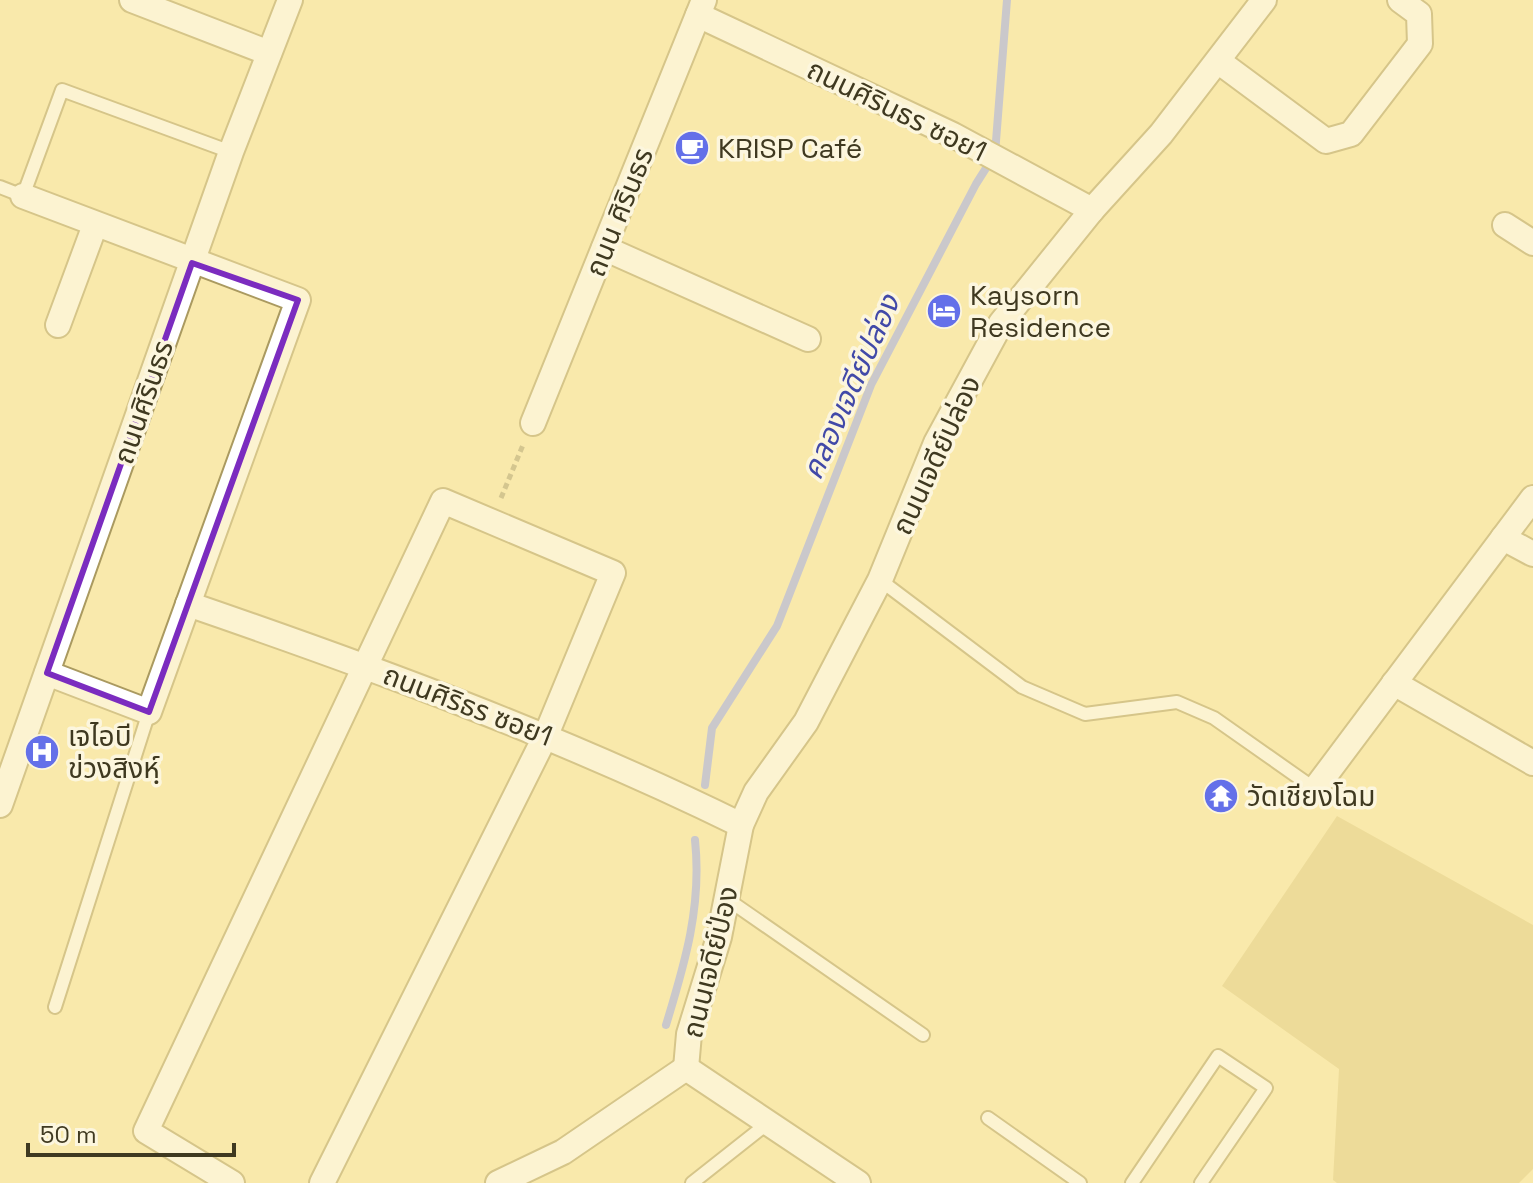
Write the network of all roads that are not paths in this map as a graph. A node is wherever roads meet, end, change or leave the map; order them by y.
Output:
1 (132, 0) edge
2 (290, 0) edge
3 (1264, 0) edge
4 (1400, 0) edge
5 (701, 8) edge
6 (269, 53) junction
7 (1218, 61) junction
8 (231, 152) junction
9 (0, 187) edge
10 (23, 196) junction
11 (1092, 210) junction
12 (95, 225) junction
13 (1505, 225) dead end
14 (1533, 243) edge
15 (604, 248) junction
16 (192, 263) junction
17 (58, 325) dead end
18 (808, 339) dead end
19 (533, 423) road end
20 (1533, 498) edge
21 (1503, 538) junction
22 (1533, 554) edge
23 (880, 580) junction
24 (188, 604) junction
25 (366, 665) junction
26 (47, 673) junction
27 (1394, 683) junction
28 (149, 712) junction
29 (546, 735) junction
30 (11, 738) edge
31 (1533, 763) edge
32 (1315, 789) joint
33 (0, 805) edge
34 (741, 825) junction
35 (727, 899) junction
36 (55, 1007) dead end
37 (923, 1035) dead end
38 (686, 1068) junction
39 (988, 1118) dead end
40 (769, 1122) junction
41 (216, 1180) edge
42 (322, 1183) edge
43 (498, 1183) edge
44 (692, 1183) edge
45 (858, 1183) edge
46 (1080, 1183) edge
47 (1132, 1183) edge
48 (1201, 1183) edge

1 - 6 street
2 - 6 street, ถนนศิรินธร
3 - 7 street, ถนนเจดีย์ปล่อง
4 - 7 street
5 - 11 street, ถนนศิรินธร ซอย1
5 - 15 street, ถนน ศิรินธร
6 - 8 street, ถนนศิรินธร
7 - 11 street, ถนนเจดีย์ปล่อง
8 - 10 lane
8 - 16 street, ถนนศิรินธร
9 - 10 lane
10 - 12 street
11 - 23 street, ถนนเจดีย์ปล่อง
12 - 16 street
12 - 17 street
13 - 14 street
15 - 18 street
15 - 19 street, ถนน ศิรินธร
16 - 24 street
16 - 26 street, ถนนศิรินธร
20 - 21 street
21 - 22 street
21 - 27 street
23 - 32 lane
23 - 34 street, ถนนเจดีย์ปล่อง
24 - 25 street, ถนนศิริธร ซอย1
24 - 28 street
25 - 29 street, ถนนศิริธร ซอย1
25 - 29 street
25 - 41 street
26 - 28 street
26 - 30 street, ถนนศิรินธร
27 - 31 street
27 - 32 street
28 - 36 lane
29 - 34 street, ถนนศิริธร ซอย1
29 - 42 street
30 - 33 street, ถนนศิรินธร
34 - 35 street, ถนนเจดีย์ป่อง
35 - 37 lane
35 - 38 street, ถนนเจดีย์ป่อง
38 - 40 street, ถนนเจดีย์ป่อง
38 - 43 street
39 - 46 lane
40 - 44 lane
40 - 45 street
47 - 48 lane

